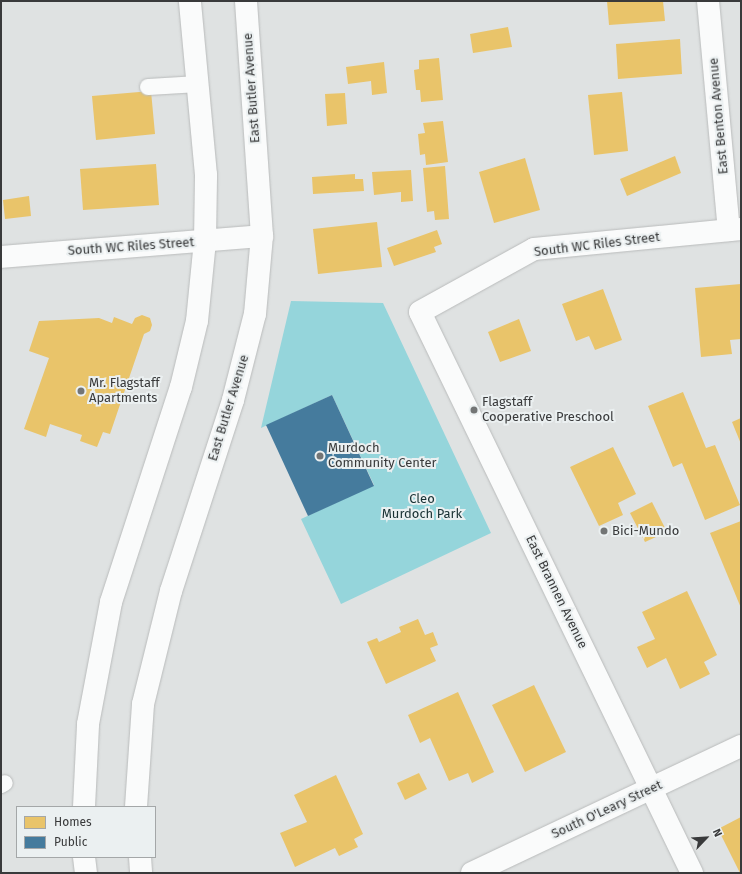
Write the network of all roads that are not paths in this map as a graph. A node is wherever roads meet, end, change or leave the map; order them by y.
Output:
1 (190, 1) edge
2 (246, 1) edge
3 (708, 1) edge
4 (199, 84) junction
5 (148, 87) dead end
6 (735, 230) edge
7 (262, 236) junction
8 (205, 241) junction
9 (1, 257) edge
10 (420, 312) joint
11 (741, 746) edge
12 (652, 789) junction
13 (84, 806) edge
14 (136, 806) edge
15 (84, 858) edge
16 (140, 858) edge
17 (86, 873) edge
18 (141, 873) edge
19 (472, 873) edge
20 (692, 873) edge

1 - 4 street
2 - 7 street, East Butler Avenue
3 - 6 street, East Benton Avenue
4 - 5 lane
4 - 8 street
6 - 10 street, South WC Riles Street
7 - 8 street, South WC Riles Street
7 - 14 street, East Butler Avenue
8 - 9 street, South WC Riles Street
8 - 13 street
10 - 12 street, East Brannen Avenue
11 - 12 street, South O'Leary Street
12 - 19 street, South O'Leary Street
12 - 20 street, East Brannen Avenue
15 - 17 street
16 - 18 street

